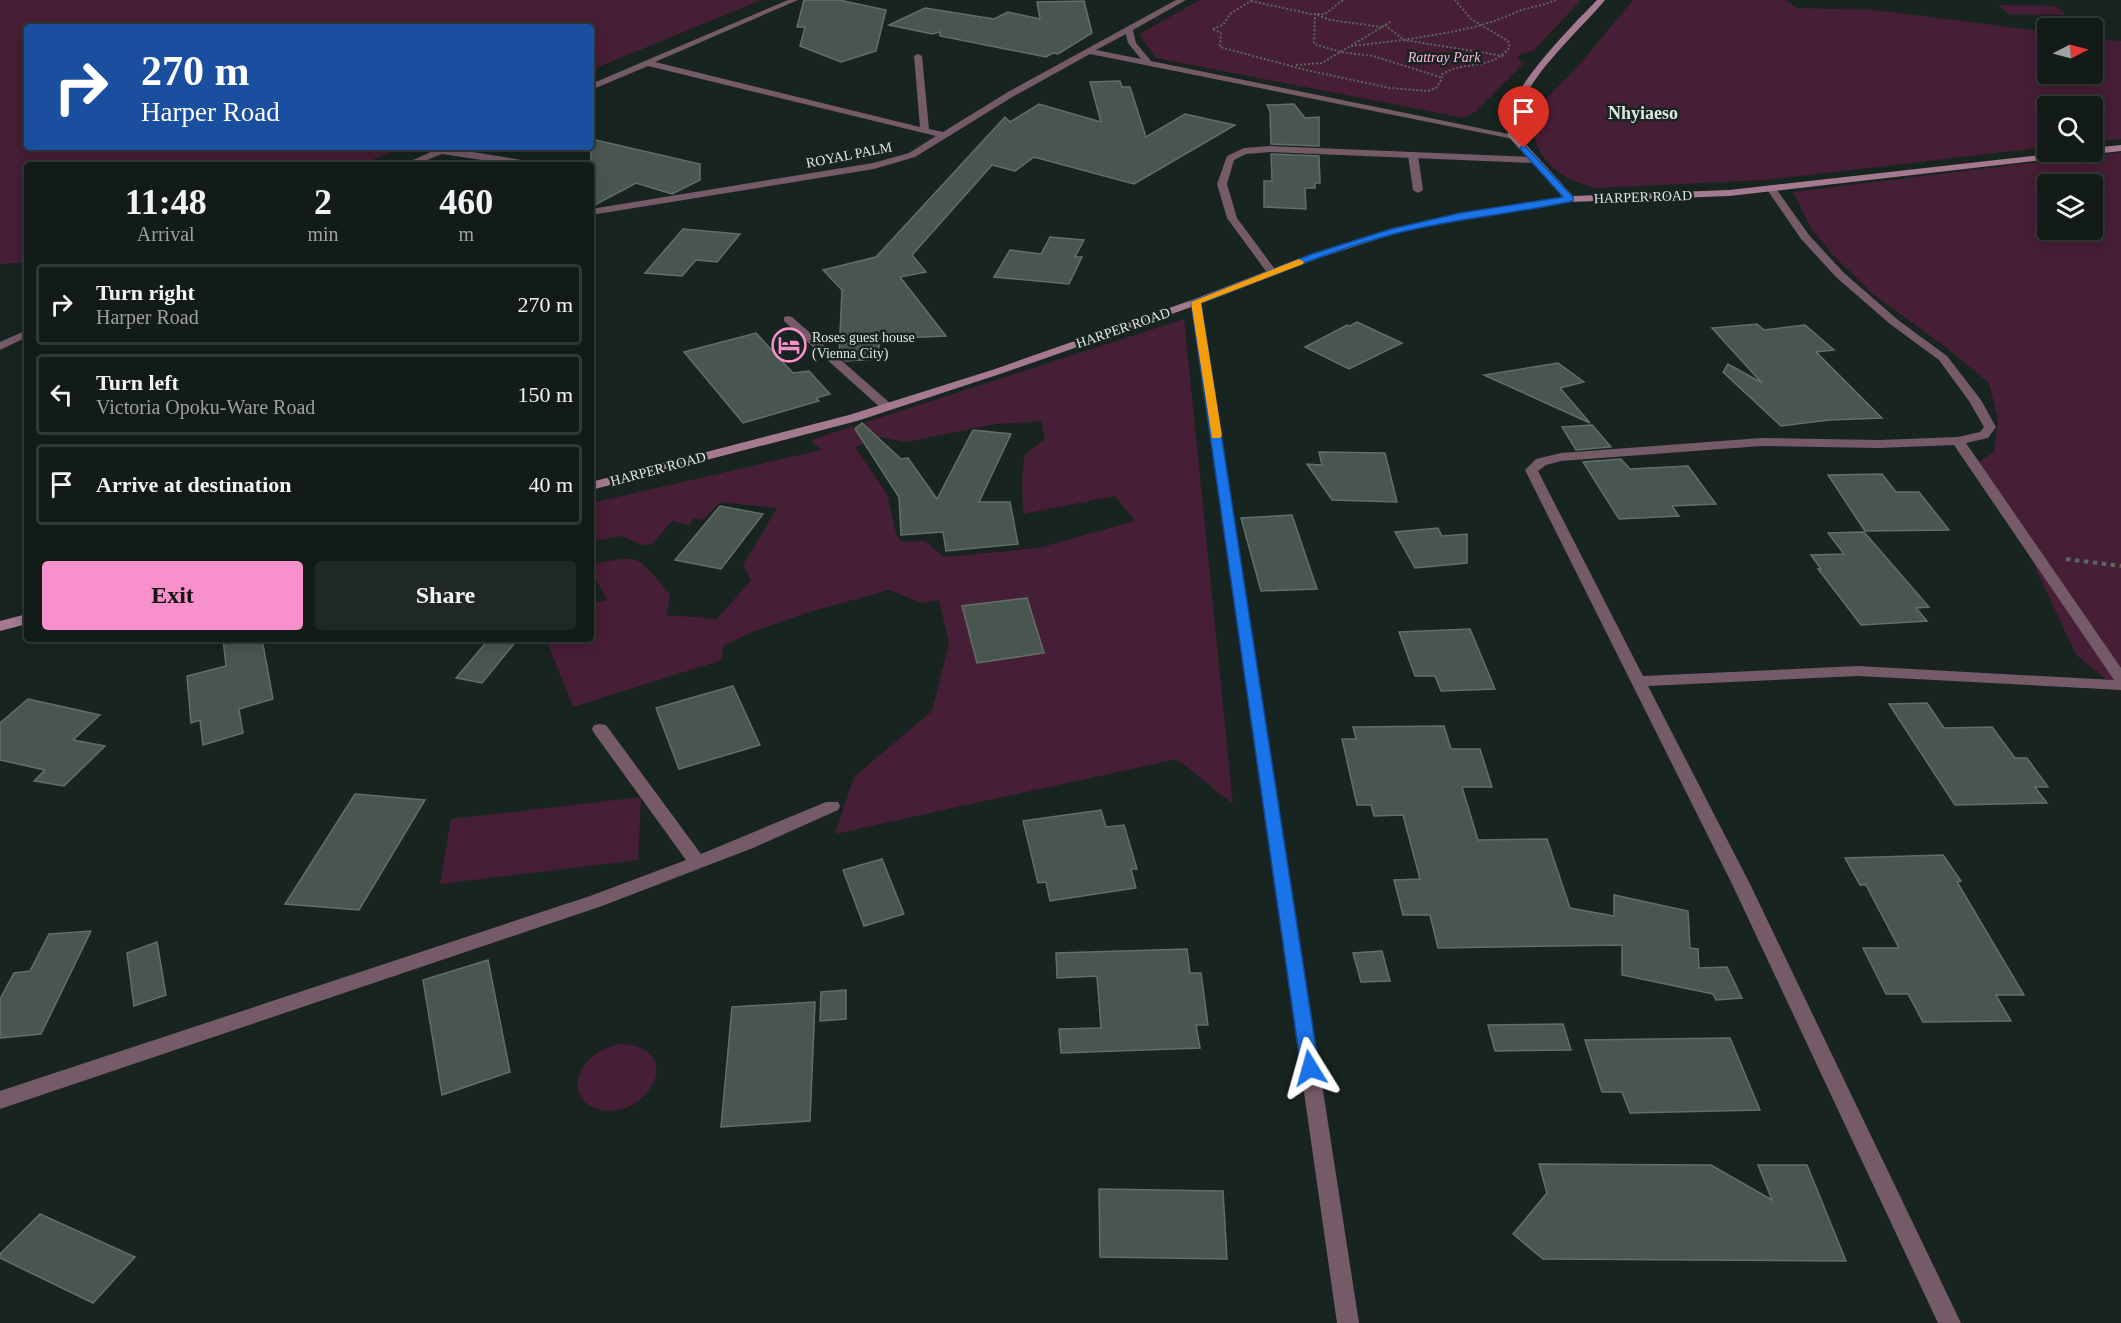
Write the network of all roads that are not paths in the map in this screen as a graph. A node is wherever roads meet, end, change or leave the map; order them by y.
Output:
1 (794, 0) edge
2 (1182, 0) edge
3 (1600, 0) edge
4 (1130, 29) junction
5 (1092, 52) junction
6 (918, 56) dead end
7 (1147, 61) junction
8 (648, 63) junction
9 (594, 86) edge
10 (925, 131) junction
11 (943, 135) junction
12 (1513, 136) junction
13 (2121, 147) edge
14 (2103, 149) edge
15 (443, 150) edge
16 (451, 150) edge
17 (1413, 155) junction
18 (2037, 158) edge
19 (1535, 160) junction
20 (413, 162) edge
21 (517, 162) edge
22 (1771, 188) junction
23 (1418, 190) dead end
24 (1570, 199) junction
25 (594, 212) edge
26 (1272, 272) junction
27 (1196, 302) junction
28 (788, 319) dead end
29 (24, 335) edge
30 (0, 347) edge
31 (887, 406) junction
32 (1958, 441) junction
33 (594, 485) edge
34 (24, 620) edge
35 (0, 626) edge
36 (2121, 679) edge
37 (1638, 681) junction
38 (2121, 685) edge
39 (600, 729) dead end
40 (832, 806) dead end
41 (698, 863) junction
42 (0, 1100) edge
43 (1348, 1323) edge
44 (1950, 1323) edge

1 - 8 street
2 - 4 street, ROYAL PALM
3 - 12 main road
4 - 5 street, ROYAL PALM
4 - 7 street
5 - 7 street
5 - 11 street, ROYAL PALM
6 - 10 street
7 - 12 street
8 - 9 street
8 - 10 street
10 - 11 street
11 - 25 street, ROYAL PALM
12 - 19 main road
13 - 14 main road
15 - 20 street
16 - 21 street
17 - 19 street
17 - 23 street
17 - 26 street
18 - 22 main road, HARPER ROAD
19 - 24 main road
22 - 24 main road, HARPER ROAD
22 - 32 street
24 - 26 main road, HARPER ROAD
26 - 27 main road, HARPER ROAD
27 - 31 main road, HARPER ROAD
27 - 43 street
28 - 31 street
29 - 30 street
31 - 33 main road, HARPER ROAD
32 - 36 street
32 - 37 street
34 - 35 main road
37 - 38 street
37 - 44 street
39 - 41 street
40 - 41 street
41 - 42 street

